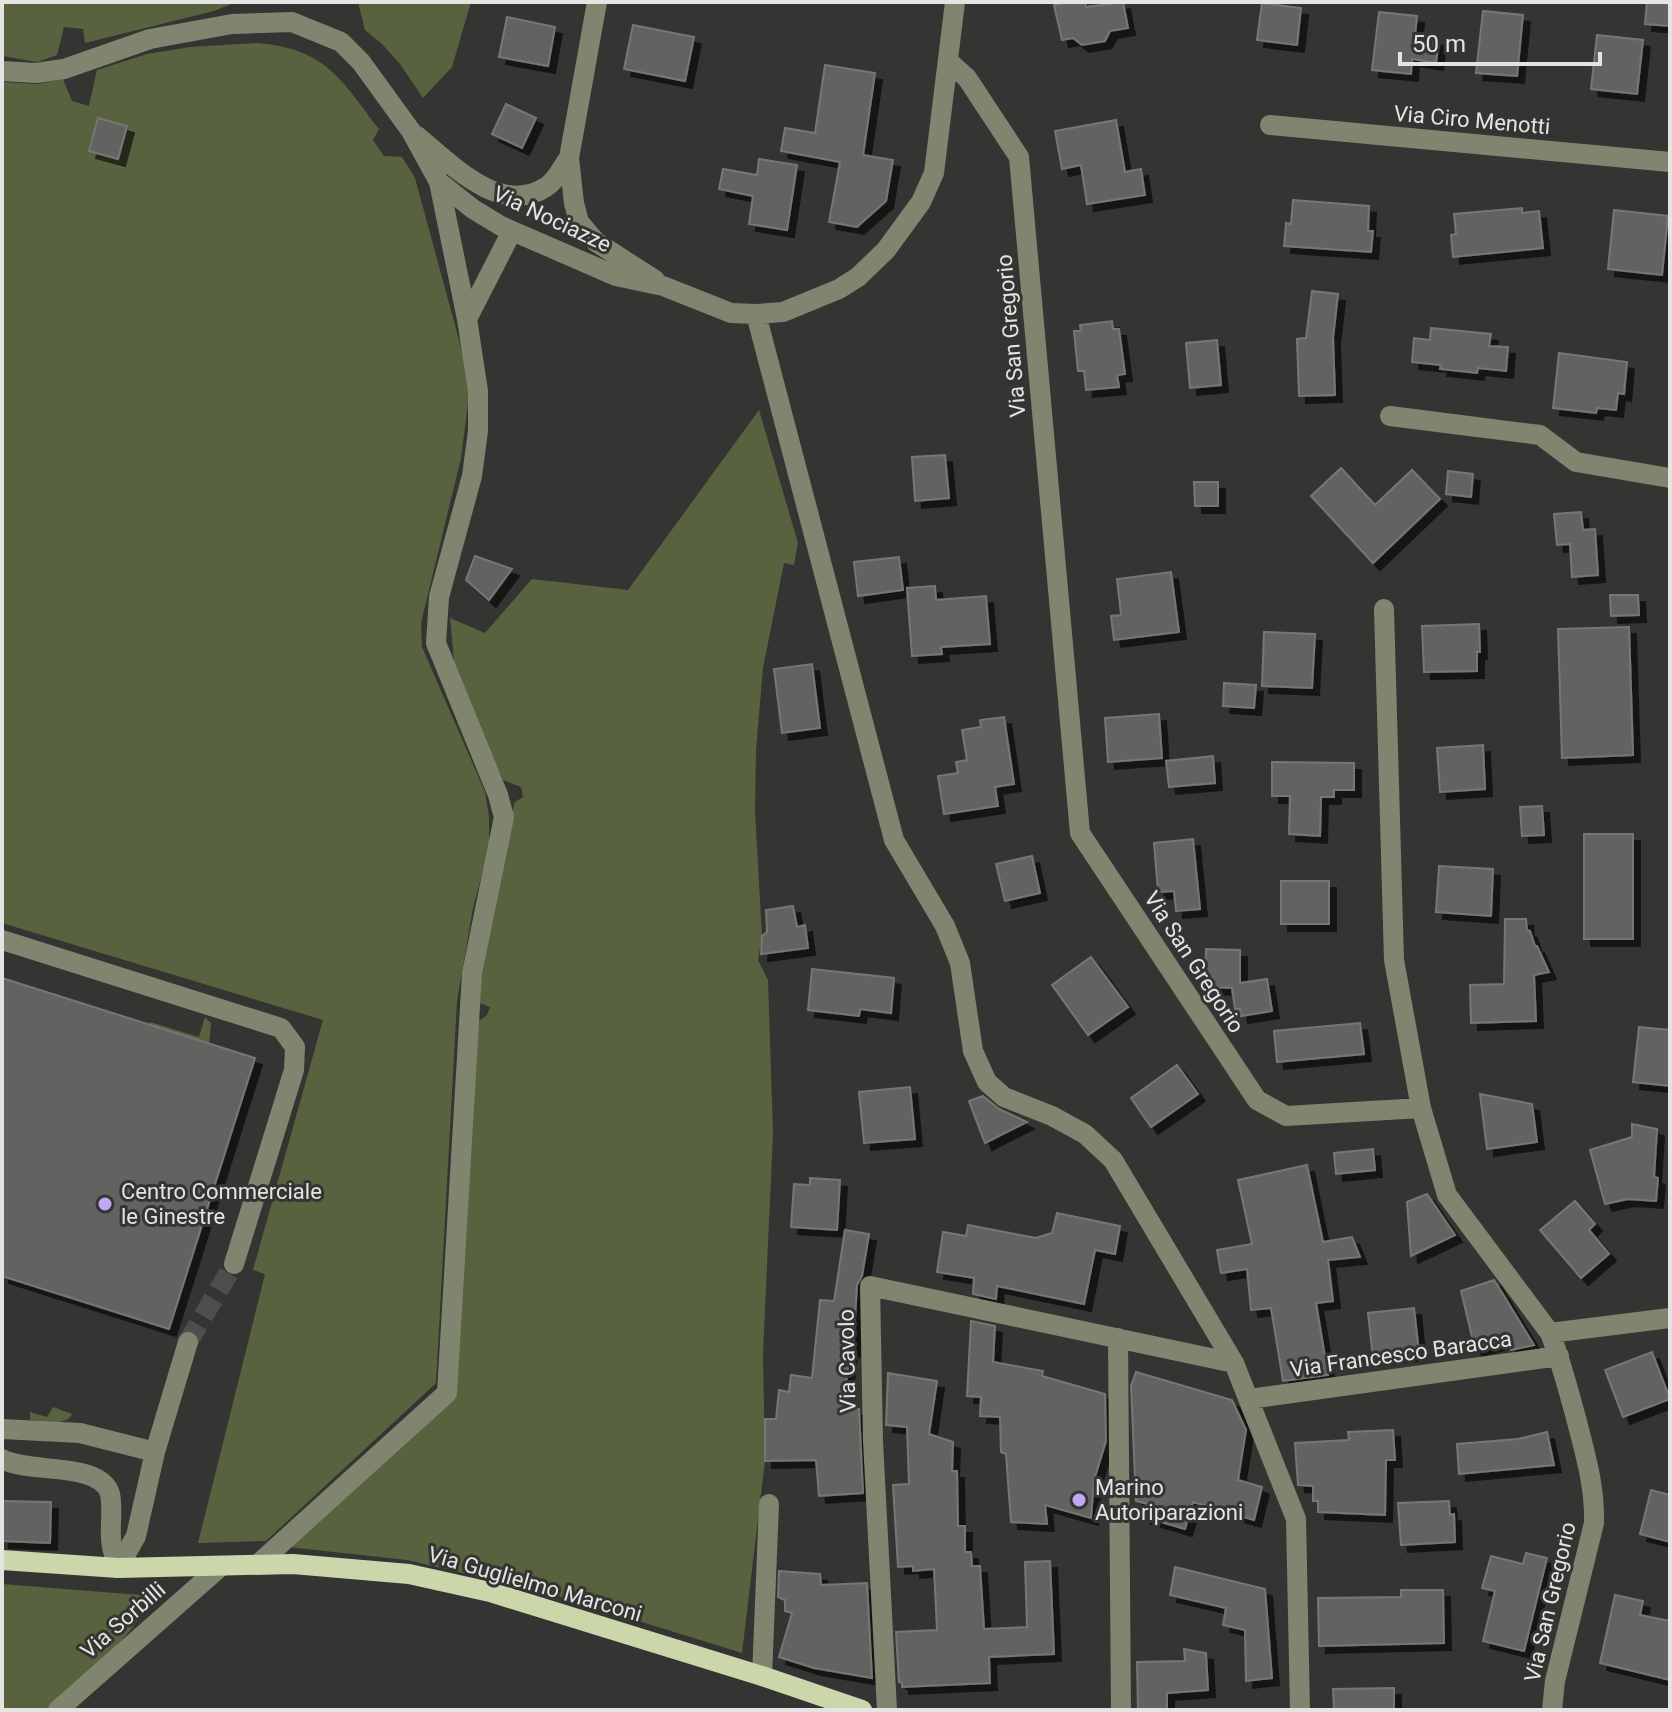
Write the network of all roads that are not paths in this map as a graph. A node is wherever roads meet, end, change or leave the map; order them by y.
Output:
1 (597, 2) edge
2 (955, 2) edge
3 (948, 61) junction
4 (2, 71) edge
5 (1270, 125) dead end
6 (411, 131) junction
7 (569, 158) junction
8 (1670, 162) edge
9 (439, 182) junction
10 (512, 231) junction
11 (663, 286) junction
12 (756, 314) junction
13 (467, 319) junction
14 (1390, 416) dead end
15 (1670, 478) edge
16 (1384, 609) dead end
17 (2, 940) edge
18 (1421, 1108) junction
19 (234, 1264) tunnel mouth
20 (1670, 1318) edge
21 (1550, 1333) junction
22 (1118, 1338) junction
23 (188, 1342) tunnel mouth
24 (1559, 1356) junction
25 (1234, 1363) junction
26 (1249, 1399) junction
27 (2, 1429) edge
28 (155, 1452) junction
29 (2, 1459) edge
30 (769, 1504) dead end
31 (2, 1560) edge
32 (257, 1565) junction
33 (220, 1567) junction
34 (118, 1568) junction
35 (762, 1676) junction
36 (58, 1710) edge
37 (862, 1710) edge
38 (887, 1710) edge
39 (1121, 1710) edge
40 (1300, 1710) edge
41 (1552, 1710) edge

1 - 7 street
2 - 3 street, Via Nociazze
3 - 12 street, Via Nociazze
3 - 18 street, Via San Gregorio
4 - 6 street, Via Nociazze
5 - 8 street, Via Ciro Menotti
6 - 7 street
6 - 9 street, Via Nociazze
7 - 11 street
9 - 10 street, Via Nociazze
9 - 13 street
10 - 11 street, Via Nociazze
10 - 13 street
11 - 12 street, Via Nociazze
12 - 25 street
13 - 32 street
14 - 15 street
16 - 18 street
17 - 19 street
18 - 21 street, Via San Gregorio
20 - 21 street
21 - 24 street, Via San Gregorio
22 - 25 street, Via Cavolo
22 - 38 street, Via Cavolo
22 - 39 street
23 - 28 street
24 - 26 street, Via Francesco Baracca
24 - 41 street, Via San Gregorio
25 - 26 street
26 - 40 street
27 - 28 street
28 - 34 street
29 - 34 street
30 - 35 street
31 - 34 main road, Via Guglielmo Marconi
32 - 33 main road, Via Guglielmo Marconi
32 - 35 main road, Via Guglielmo Marconi
33 - 34 main road, Via Guglielmo Marconi
33 - 36 street, Via Sorbilli
35 - 37 main road, Via Guglielmo Marconi

